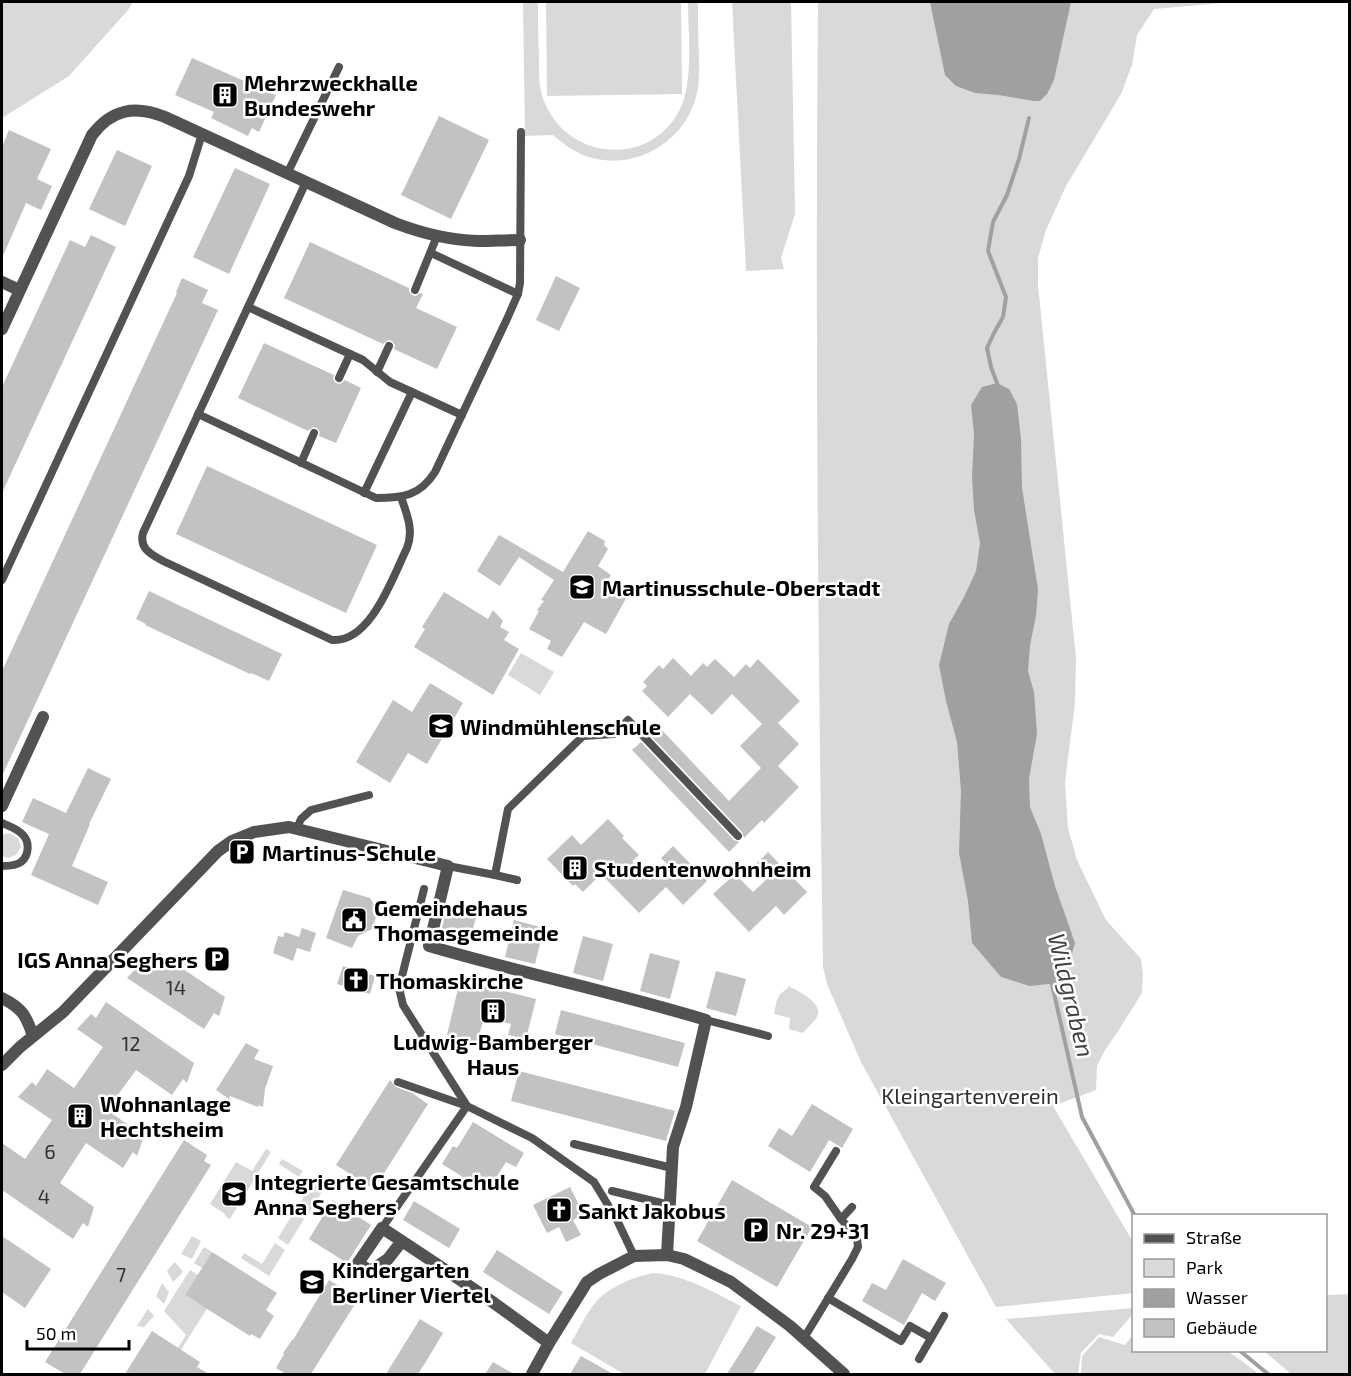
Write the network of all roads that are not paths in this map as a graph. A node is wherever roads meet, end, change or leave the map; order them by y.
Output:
1 (339, 68) dead end
2 (521, 132) dead end
3 (202, 134) junction
4 (287, 174) junction
5 (306, 182) junction
6 (437, 236) junction
7 (520, 240) junction
8 (431, 253) junction
9 (2, 282) edge
10 (19, 290) junction
11 (415, 290) dead end
12 (518, 294) junction
13 (248, 307) junction
14 (2, 329) edge
15 (389, 346) dead end
16 (350, 354) junction
17 (377, 372) junction
18 (339, 378) dead end
19 (412, 392) junction
20 (198, 414) junction
21 (462, 415) junction
22 (314, 433) dead end
23 (301, 463) junction
24 (364, 493) junction
25 (401, 497) junction
26 (2, 580) edge
27 (43, 717) dead end
28 (369, 795) dead end
29 (2, 806) edge
30 (2, 823) edge
31 (297, 828) junction
32 (738, 836) dead end
33 (2, 866) edge
34 (448, 866) junction
35 (495, 875) junction
36 (517, 880) dead end
37 (424, 890) dead end
38 (2, 998) edge
39 (706, 1020) junction
40 (33, 1036) junction
41 (768, 1036) dead end
42 (2, 1065) edge
43 (398, 1082) dead end
44 (466, 1106) junction
45 (574, 1144) dead end
46 (836, 1151) dead end
47 (672, 1168) junction
48 (612, 1191) dead end
49 (670, 1205) junction
50 (852, 1207) dead end
51 (841, 1219) junction
52 (382, 1228) junction
53 (402, 1241) junction
54 (667, 1255) junction
55 (634, 1256) junction
56 (828, 1298) junction
57 (944, 1316) dead end
58 (804, 1338) junction
59 (931, 1338) junction
60 (549, 1344) junction
61 (919, 1359) dead end
62 (532, 1374) edge
63 (844, 1374) edge

1 - 4 lane
2 - 7 lane
3 - 4 street
3 - 10 street
3 - 26 lane
4 - 5 street
5 - 6 street
5 - 13 lane
6 - 7 street
6 - 8 lane
7 - 12 lane
8 - 11 lane
8 - 12 lane
9 - 10 street
10 - 14 street
12 - 21 lane
13 - 16 lane
13 - 20 lane
15 - 17 lane
16 - 17 lane
16 - 18 lane
17 - 19 lane
19 - 21 lane
19 - 24 lane
20 - 23 lane
20 - 25 lane
21 - 25 lane
22 - 23 lane
23 - 24 lane
24 - 25 lane
27 - 29 street
28 - 31 lane
30 - 33 lane
31 - 34 street
31 - 40 street
32 - 35 lane
34 - 35 lane
34 - 39 street
35 - 36 lane
37 - 44 lane
38 - 40 street
39 - 41 lane
39 - 47 street
40 - 42 street
43 - 44 lane
44 - 52 lane
44 - 55 lane
45 - 47 lane
46 - 51 lane
47 - 49 street
48 - 49 lane
49 - 54 street
50 - 51 lane
51 - 56 lane
52 - 53 street
52 - 53 street
53 - 60 street
54 - 55 street
54 - 58 street
55 - 60 street
56 - 58 lane
56 - 59 lane
57 - 59 lane
58 - 63 street
59 - 61 lane
60 - 62 street

